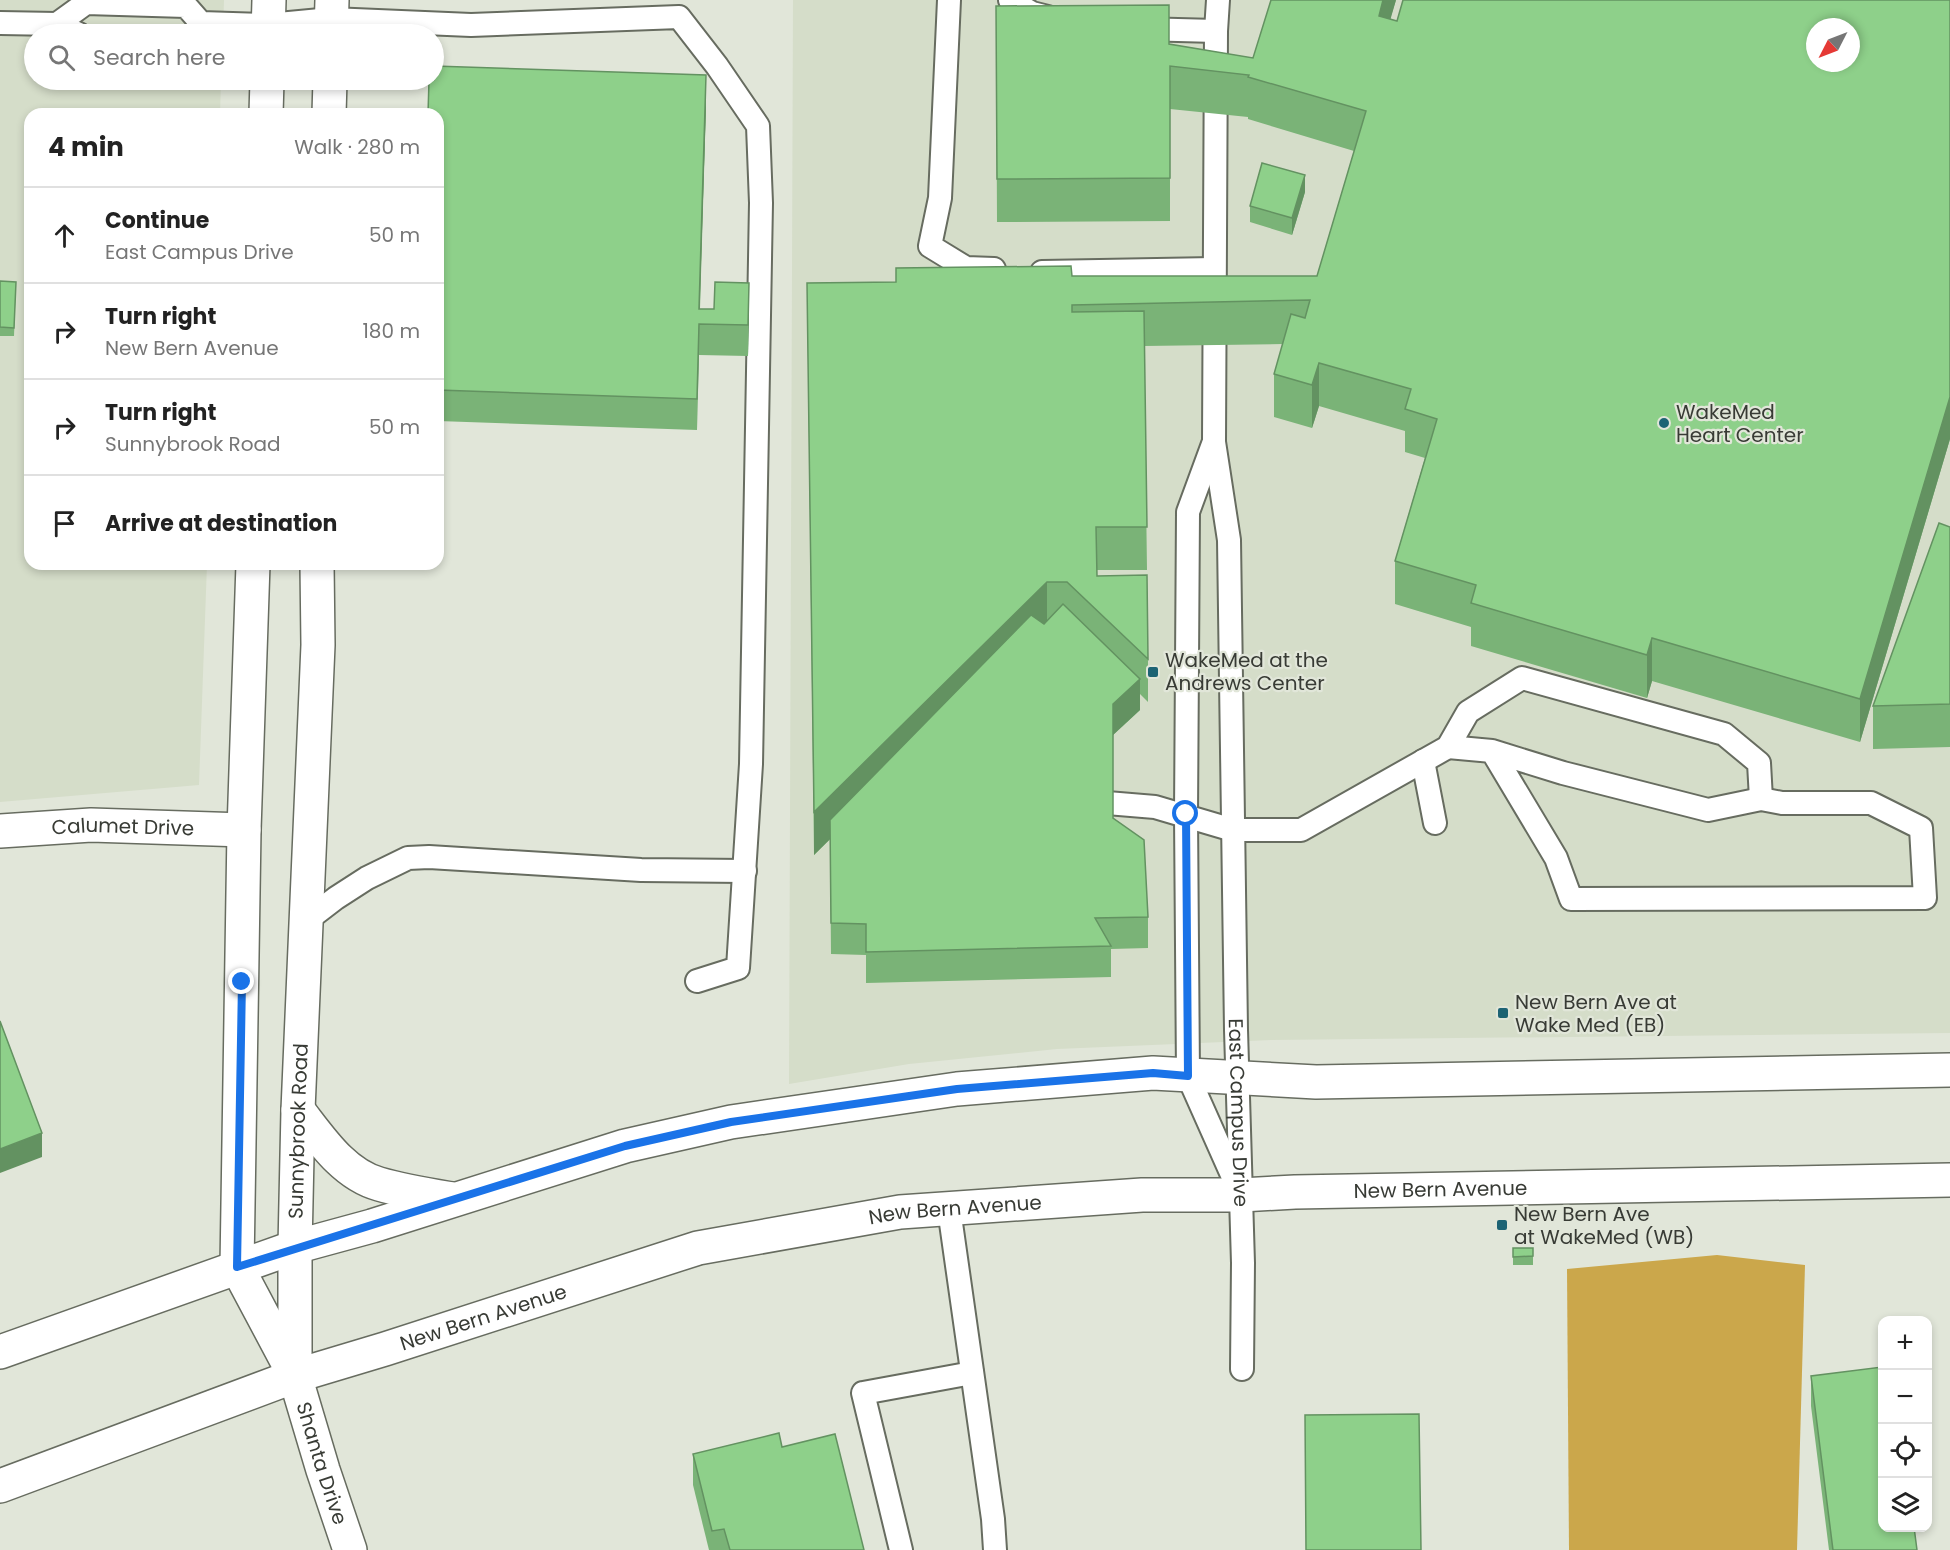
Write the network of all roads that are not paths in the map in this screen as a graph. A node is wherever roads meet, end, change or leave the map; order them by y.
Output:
1 (949, 0) edge
2 (1010, 0) edge
3 (1218, 0) edge
4 (331, 18) edge
5 (268, 20) edge
6 (1130, 22) edge
7 (0, 23) edge
8 (1073, 23) edge
9 (57, 24) joint
10 (194, 24) edge
11 (236, 24) edge
12 (1216, 32) junction
13 (267, 90) edge
14 (330, 90) edge
15 (266, 108) edge
16 (329, 108) edge
17 (1214, 269) junction
18 (1214, 442) junction
19 (254, 570) edge
20 (317, 570) edge
21 (1448, 747) junction
22 (1492, 750) junction
23 (1423, 761) junction
24 (1761, 799) junction
25 (1095, 802) edge
26 (1186, 814) junction
27 (1435, 823) dead end
28 (244, 830) junction
29 (1233, 830) junction
30 (0, 831) edge
31 (745, 871) junction
32 (306, 921) junction
33 (697, 981) dead end
34 (1950, 1071) edge
35 (1188, 1076) junction
36 (1239, 1077) junction
37 (298, 1110) junction
38 (1950, 1180) edge
39 (1241, 1195) junction
40 (454, 1200) junction
41 (949, 1209) junction
42 (295, 1247) junction
43 (237, 1267) junction
44 (0, 1352) edge
45 (1242, 1369) dead end
46 (972, 1373) junction
47 (295, 1376) junction
48 (0, 1486) edge
49 (350, 1550) edge
50 (901, 1550) edge
51 (995, 1550) edge

1 - 17 lane
2 - 8 lane
3 - 12 lane, East Campus Drive
4 - 5 lane
4 - 31 lane
5 - 11 lane
6 - 12 lane
7 - 9 lane
9 - 10 lane
12 - 17 lane, East Campus Drive
13 - 15 main road
14 - 16 main road
17 - 18 lane, East Campus Drive
18 - 26 lane, East Campus Drive
18 - 29 lane, East Campus Drive
19 - 28 main road
20 - 32 main road, Sunnybrook Road
21 - 22 lane
21 - 23 lane
21 - 24 lane
22 - 24 lane
22 - 24 lane
23 - 27 lane
23 - 29 lane
25 - 26 lane
26 - 29 lane
26 - 35 lane, East Campus Drive
28 - 30 main road, Calumet Drive
28 - 43 main road
29 - 36 lane, East Campus Drive
31 - 32 lane
31 - 33 lane
32 - 37 main road, Sunnybrook Road
34 - 36 main road
35 - 36 main road
35 - 39 lane, East Campus Drive
35 - 40 main road
36 - 39 lane, East Campus Drive
37 - 40 main road
37 - 42 main road, Sunnybrook Road
38 - 39 main road, New Bern Avenue
39 - 41 main road, New Bern Avenue
39 - 45 lane
40 - 42 main road
41 - 46 lane
41 - 47 main road, New Bern Avenue
42 - 43 main road
42 - 47 main road, Sunnybrook Road
43 - 44 main road
43 - 47 main road
46 - 50 lane
46 - 51 lane
47 - 48 main road, New Bern Avenue
47 - 49 main road, Shanta Drive

